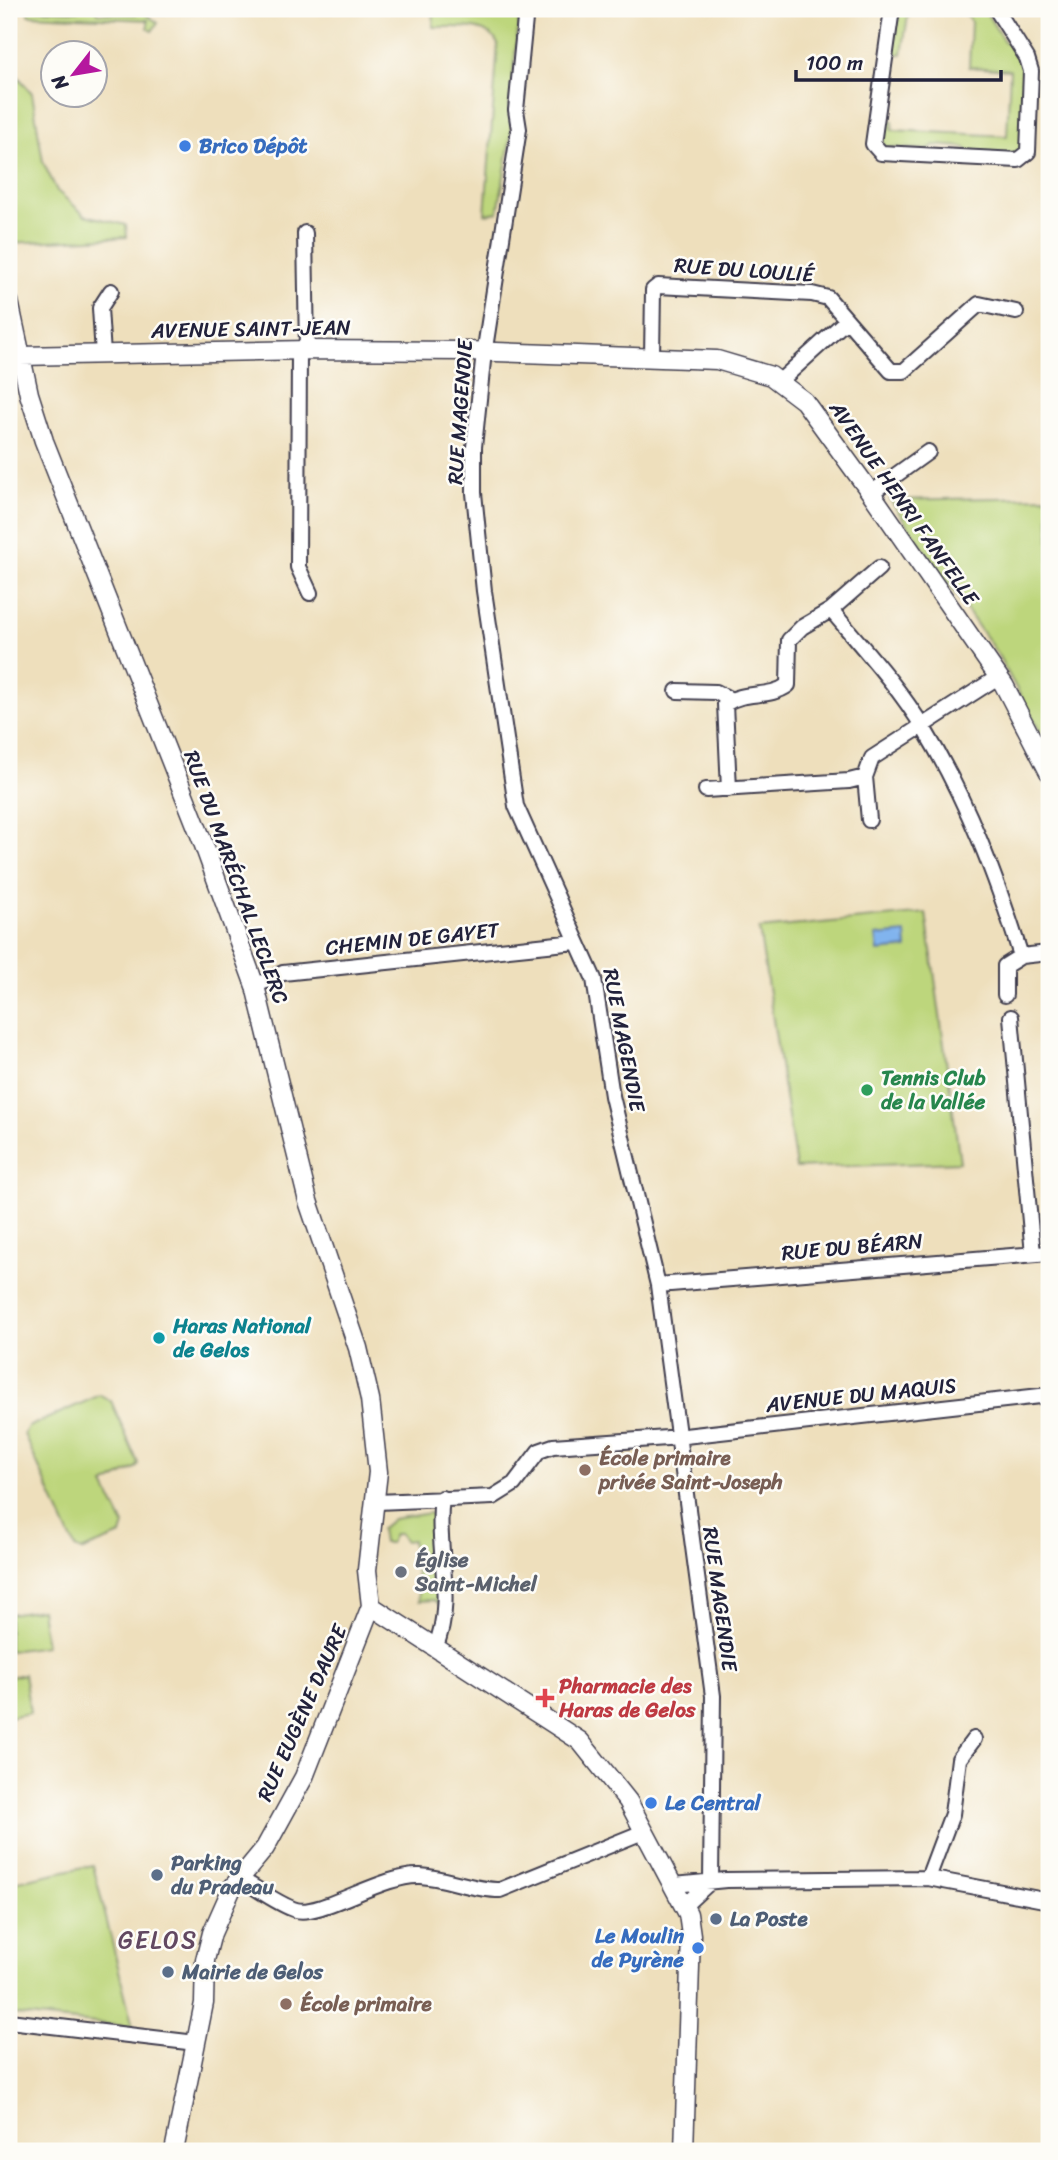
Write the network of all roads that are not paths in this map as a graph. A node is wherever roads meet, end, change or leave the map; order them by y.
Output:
1 (526, 9) edge
2 (892, 9) edge
3 (996, 9) edge
4 (305, 233) dead end
5 (111, 291) dead end
6 (9, 301) edge
7 (1016, 312) dead end
8 (847, 320) junction
9 (303, 350) junction
10 (484, 352) junction
11 (103, 355) junction
12 (20, 356) junction
13 (652, 357) junction
14 (779, 382) junction
15 (928, 452) dead end
16 (871, 493) junction
17 (879, 568) dead end
18 (310, 593) dead end
19 (831, 610) junction
20 (998, 677) junction
21 (677, 691) dead end
22 (731, 700) junction
23 (923, 727) junction
24 (1049, 772) edge
25 (865, 777) junction
26 (729, 789) junction
27 (706, 790) dead end
28 (869, 820) dead end
29 (576, 942) junction
30 (1049, 953) edge
31 (1021, 956) junction
32 (256, 986) junction
33 (1005, 995) dead end
34 (1011, 1017) dead end
35 (1049, 1253) edge
36 (1033, 1254) junction
37 (658, 1285) junction
38 (1049, 1395) edge
39 (677, 1436) junction
40 (442, 1498) junction
41 (377, 1502) junction
42 (372, 1606) junction
43 (435, 1648) junction
44 (974, 1739) dead end
45 (643, 1832) junction
46 (239, 1878) junction
47 (928, 1878) junction
48 (711, 1881) junction
49 (674, 1885) junction
50 (1049, 1901) edge
51 (685, 1905) junction
52 (9, 2021) edge
53 (196, 2043) junction
54 (174, 2151) edge
55 (684, 2151) edge

1 - 10 street, RUE MAGENDIE
2 - 3 street
4 - 9 street
5 - 11 street
6 - 12 street, RUE DU MARÉCHAL LECLERC
7 - 8 street, RUE DU LOULIÉ
8 - 13 street, RUE DU LOULIÉ
8 - 14 street
9 - 10 street, AVENUE SAINT-JEAN
9 - 11 street, AVENUE SAINT-JEAN
9 - 18 street
10 - 13 street, AVENUE HENRI FANFELLE
10 - 29 street, RUE MAGENDIE
11 - 12 street, AVENUE SAINT-JEAN
12 - 32 street, RUE DU MARÉCHAL LECLERC
13 - 14 street, AVENUE HENRI FANFELLE
14 - 16 street, AVENUE HENRI FANFELLE
15 - 16 street
16 - 20 street, AVENUE HENRI FANFELLE
17 - 19 street
19 - 22 street
19 - 23 street
20 - 23 street
20 - 24 street, AVENUE HENRI FANFELLE
21 - 22 street
22 - 26 street
23 - 25 street
23 - 31 street
25 - 26 street
25 - 28 street
26 - 27 street
29 - 32 street, CHEMIN DE GAYET
29 - 37 street, RUE MAGENDIE
30 - 31 street
31 - 33 street
32 - 41 street, RUE DU MARÉCHAL LECLERC
34 - 36 street
35 - 36 street, RUE DU BÉARN
36 - 37 street, RUE DU BÉARN
37 - 39 street, RUE MAGENDIE
38 - 39 street, AVENUE DU MAQUIS
39 - 40 street, AVENUE DU MAQUIS
39 - 48 street, RUE MAGENDIE
40 - 41 street, AVENUE DU MAQUIS
40 - 43 street
41 - 42 street, RUE DU MARÉCHAL LECLERC
42 - 43 street
42 - 46 street, RUE EUGÈNE DAURE
43 - 45 street
44 - 47 street
45 - 46 street
45 - 49 street
46 - 53 street, RUE EUGÈNE DAURE
47 - 48 street
47 - 50 street
48 - 49 street
48 - 51 street
49 - 51 street
51 - 55 street
52 - 53 street
53 - 54 street, RUE EUGÈNE DAURE

